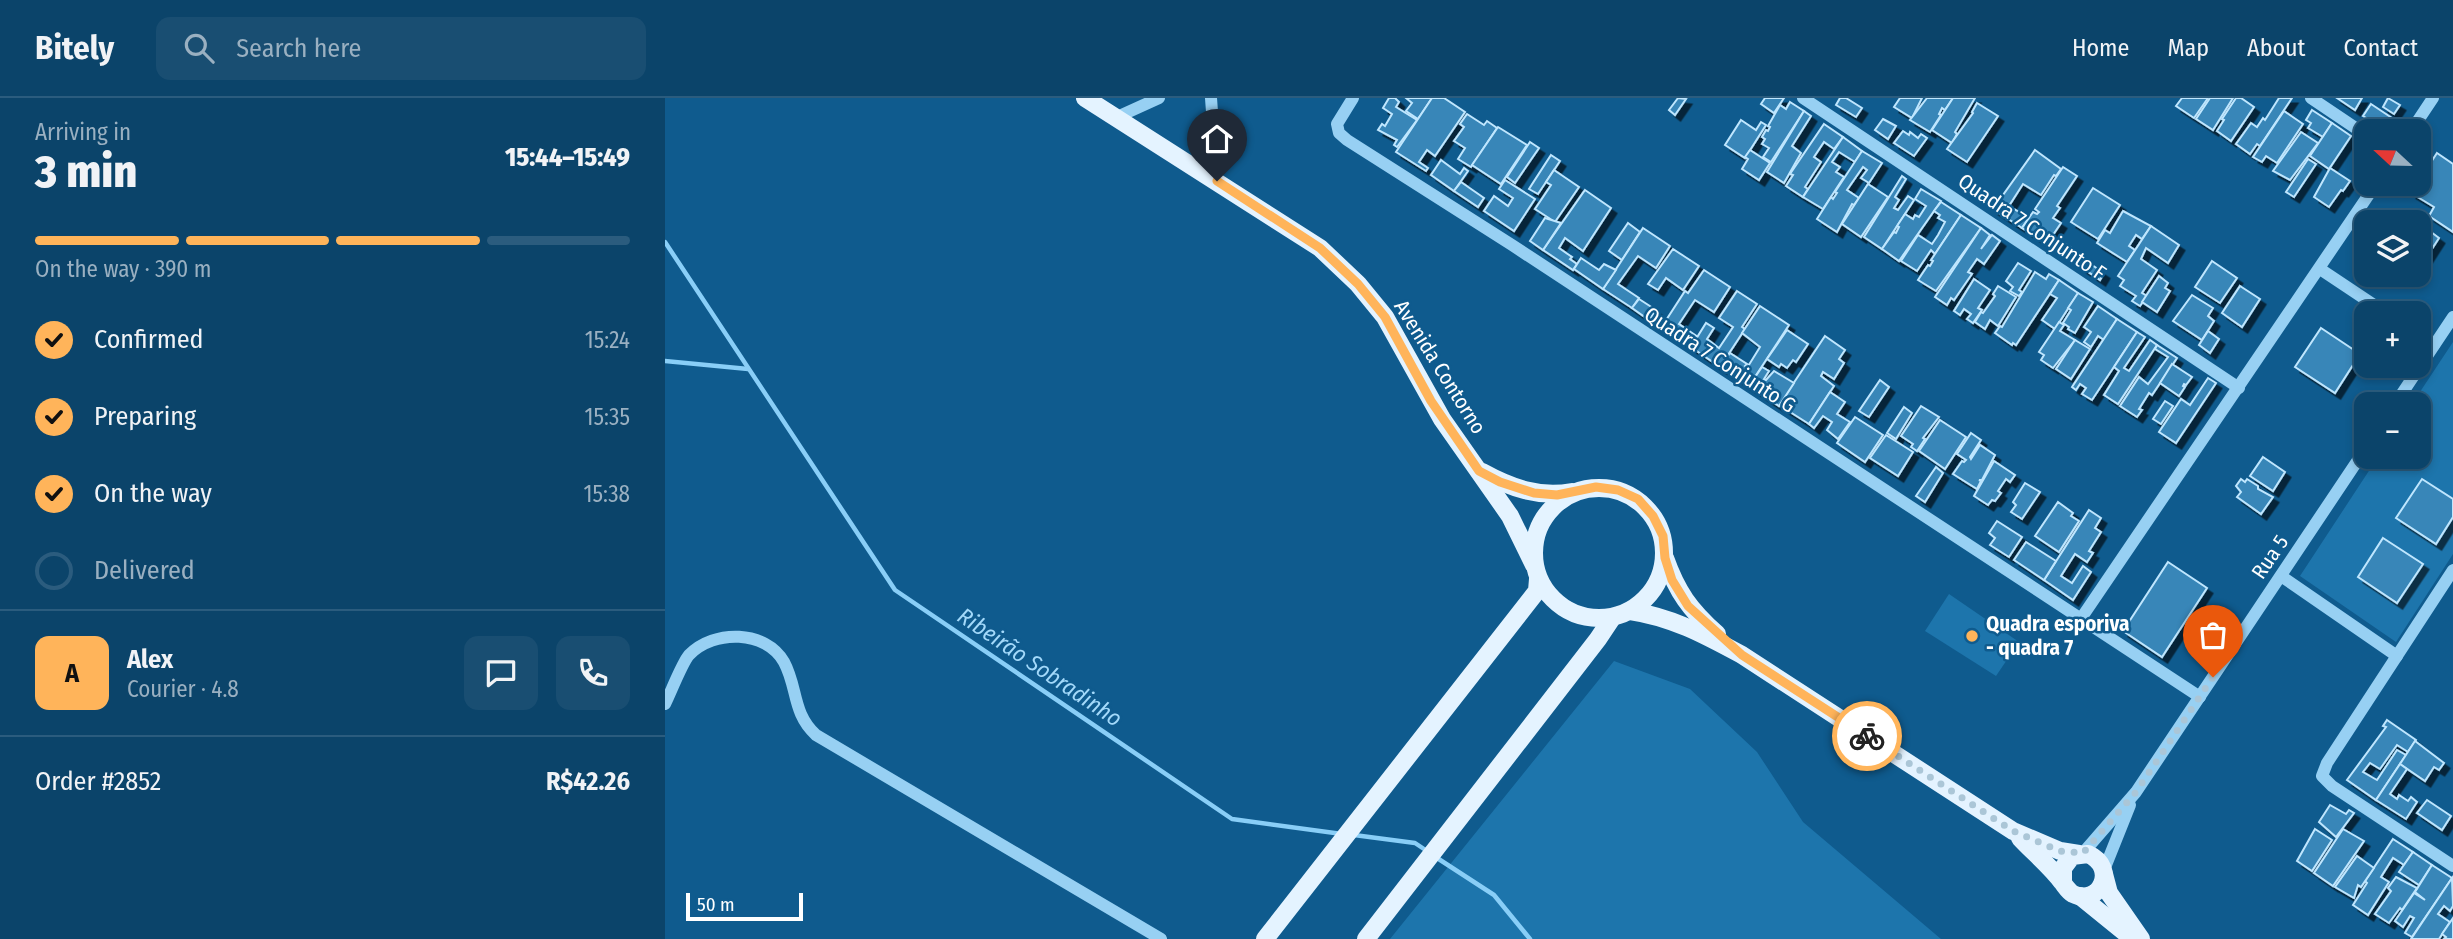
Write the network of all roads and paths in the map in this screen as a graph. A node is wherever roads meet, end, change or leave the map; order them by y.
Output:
1 (1085, 98) edge
2 (1159, 98) edge
3 (1211, 98) edge
4 (1353, 98) edge
5 (1803, 98) edge
6 (2311, 98) edge
7 (2433, 98) edge
8 (1115, 118) junction
9 (2419, 119) edge
10 (2354, 127) edge
11 (1217, 181) junction
12 (2368, 196) edge
13 (2320, 269) junction
14 (2368, 301) edge
15 (2453, 317) edge
16 (2431, 343) edge
17 (2434, 345) junction
18 (2239, 388) junction
19 (2403, 392) edge
20 (2354, 466) edge
21 (1479, 471) junction
22 (1574, 492) junction
23 (1665, 558) junction
24 (2453, 570) edge
25 (1536, 572) junction
26 (2281, 576) junction
27 (1630, 611) junction
28 (1612, 618) junction
29 (2080, 620) junction
30 (1742, 655) junction
31 (2397, 656) junction
32 (2200, 697) junction
33 (665, 704) edge
34 (2136, 792) junction
35 (2013, 831) junction
36 (2081, 854) junction
37 (2453, 866) edge
38 (2104, 872) junction
39 (2063, 883) junction
40 (2080, 896) junction
41 (1161, 939) edge
42 (1265, 939) edge
43 (1366, 939) edge
44 (2133, 939) edge
45 (2141, 939) edge

1 - 8 main road, Avenida Contorno
2 - 8 street
3 - 11 street
4 - 29 street, Quadra 7 Conjunto G
5 - 18 street, Quadra 7 Conjunto F
6 - 10 street
7 - 9 street
8 - 11 main road, Avenida Contorno
11 - 21 main road, Avenida Contorno
12 - 13 street
13 - 14 street
13 - 18 street
15 - 17 street
16 - 17 street
17 - 19 street
18 - 29 street
20 - 26 street, Rua 5
21 - 22 main road
21 - 25 main road, Avenida Contorno
22 - 23 main road
22 - 25 main road
23 - 27 main road
23 - 30 main road
24 - 31 street
25 - 28 main road
25 - 42 main road
26 - 31 street
26 - 32 street, Rua 5
27 - 28 main road
27 - 30 main road
28 - 43 main road
29 - 32 street, Quadra 7 Conjunto G
30 - 35 main road
31 - 37 street
32 - 34 street, Rua 5
33 - 41 street
34 - 36 street, Rua 5
34 - 38 street, Rua 5
35 - 36 main road
35 - 39 main road
36 - 38 main road
36 - 39 main road
38 - 40 main road
38 - 45 main road
39 - 40 main road
40 - 44 main road

